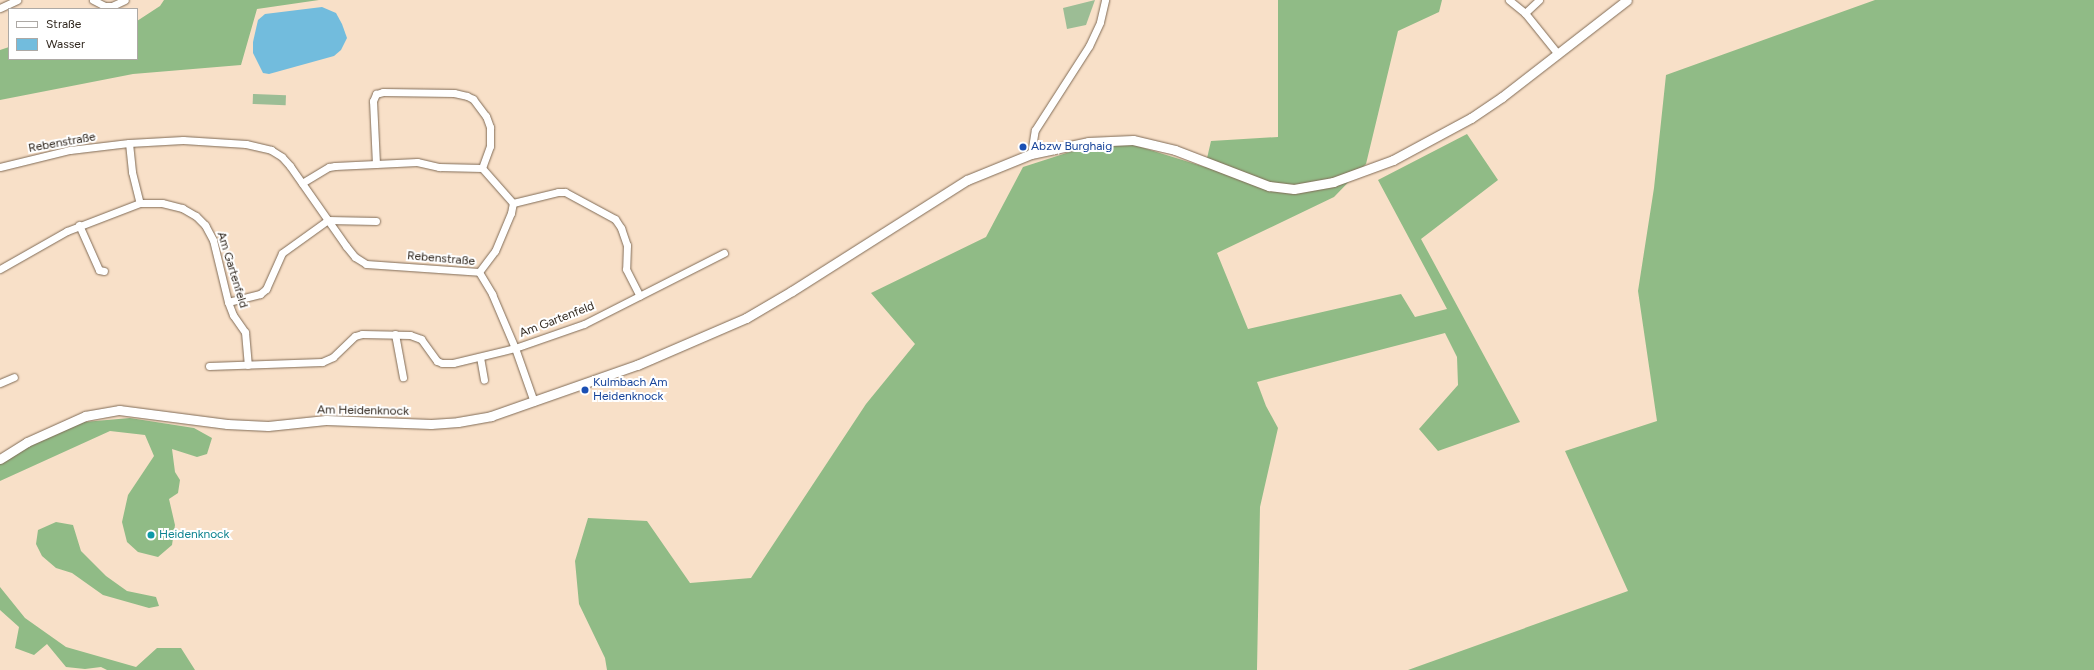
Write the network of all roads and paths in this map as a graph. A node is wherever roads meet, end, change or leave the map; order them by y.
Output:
1 (17, 0) edge
2 (93, 0) edge
3 (125, 0) edge
4 (1105, 0) edge
5 (1509, 0) edge
6 (1539, 0) edge
7 (1627, 0) edge
8 (0, 8) edge
9 (1525, 13) junction
10 (1558, 54) junction
11 (129, 143) junction
12 (1031, 154) junction
13 (376, 164) junction
14 (0, 167) edge
15 (482, 168) junction
16 (302, 183) junction
17 (513, 203) junction
18 (140, 204) junction
19 (328, 220) junction
20 (376, 221) dead end
21 (79, 225) junction
22 (724, 253) dead end
23 (0, 269) edge
24 (104, 271) dead end
25 (479, 272) junction
26 (640, 296) junction
27 (228, 302) junction
28 (395, 334) junction
29 (515, 348) junction
30 (480, 357) junction
31 (248, 365) junction
32 (209, 366) dead end
33 (14, 377) dead end
34 (403, 377) dead end
35 (484, 380) dead end
36 (0, 383) edge
37 (534, 402) junction
38 (0, 459) edge

1 - 8 street
2 - 3 street
4 - 12 street
5 - 9 street
6 - 9 street
7 - 10 street, Am Heidenknock
9 - 10 street
10 - 12 street, Am Heidenknock
11 - 14 street, Rebenstraße
11 - 16 street, Rebenstraße
11 - 18 street
12 - 37 street, Am Heidenknock
13 - 15 street
13 - 15 street
13 - 16 street
15 - 17 street
16 - 19 street, Rebenstraße
17 - 25 street
17 - 26 street
18 - 21 street, Am Gartenfeld
18 - 27 street, Am Gartenfeld
19 - 20 street
19 - 25 street, Rebenstraße
19 - 27 street
21 - 23 street, Am Gartenfeld
21 - 24 street
22 - 26 street, Am Gartenfeld
25 - 29 street, Rebenstraße
26 - 29 street, Am Gartenfeld
27 - 31 street, Am Gartenfeld
28 - 30 street, Am Gartenfeld
28 - 31 street, Am Gartenfeld
28 - 34 street
29 - 30 street, Am Gartenfeld
29 - 37 street, Rebenstraße
30 - 35 street
31 - 32 street, Am Gartenfeld
33 - 36 street
37 - 38 street, Am Heidenknock

